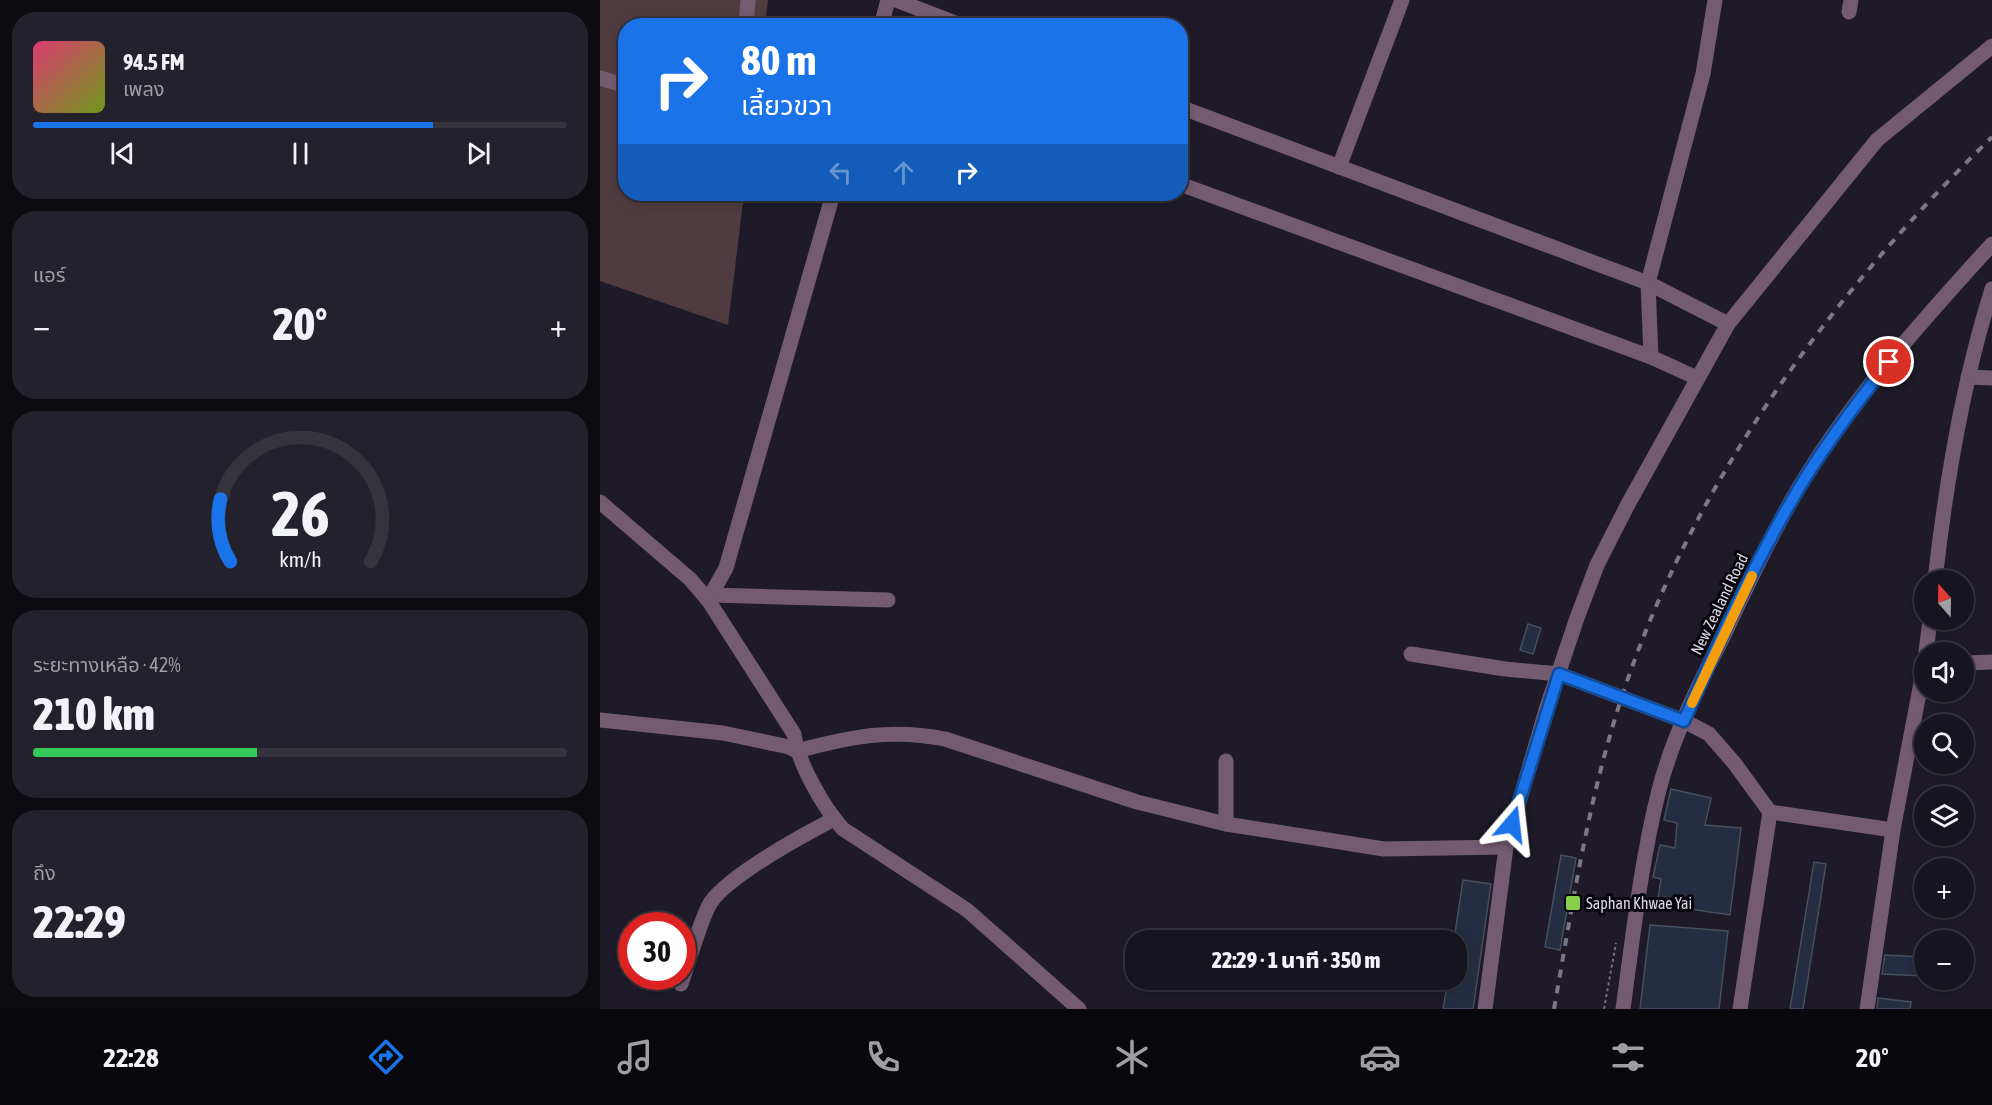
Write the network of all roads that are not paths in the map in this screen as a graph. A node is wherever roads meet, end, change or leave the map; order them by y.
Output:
1 (748, 0) edge
2 (888, 0) edge
3 (896, 0) edge
4 (1402, 0) edge
5 (1715, 0) edge
6 (747, 18) edge
7 (883, 18) edge
8 (942, 18) edge
9 (1992, 46) edge
10 (600, 78) edge
11 (618, 84) edge
12 (1188, 110) edge
13 (1339, 167) junction
14 (1188, 187) edge
15 (831, 201) edge
16 (1992, 244) edge
17 (1648, 283) junction
18 (1992, 289) edge
19 (1728, 324) junction
20 (1651, 357) junction
21 (1968, 377) junction
22 (1697, 378) junction
23 (1992, 378) edge
24 (600, 502) edge
25 (1936, 570) edge
26 (709, 597) junction
27 (888, 600) dead end
28 (1412, 654) dead end
29 (1992, 662) edge
30 (1974, 663) edge
31 (1559, 674) junction
32 (1917, 702) edge
33 (600, 720) edge
34 (1684, 721) junction
35 (797, 751) junction
36 (1226, 761) dead end
37 (1770, 812) junction
38 (834, 819) junction
39 (1226, 824) junction
40 (1893, 830) junction
41 (1506, 847) junction
42 (696, 944) edge
43 (1079, 1009) edge
44 (1485, 1009) edge
45 (1623, 1009) edge
46 (1740, 1009) edge
47 (1867, 1009) edge

1 - 6 street
2 - 7 street
3 - 8 street
4 - 13 street
5 - 17 street
9 - 19 street
10 - 11 street
12 - 13 street
13 - 17 street
14 - 20 street
15 - 26 street
16 - 34 street, New Zealand Road
17 - 19 street
17 - 20 street
18 - 21 street
19 - 22 street
20 - 22 street
21 - 23 street
21 - 25 street
22 - 31 street
24 - 26 street
26 - 27 street
26 - 35 street
28 - 31 street
29 - 30 street
31 - 34 street
31 - 41 street
32 - 40 street
33 - 35 street
34 - 37 street
34 - 45 street, New Zealand Road
35 - 38 street
35 - 39 street
36 - 39 street
37 - 40 street
37 - 46 street
38 - 42 street
38 - 43 street
39 - 41 street
40 - 47 street
41 - 44 street

